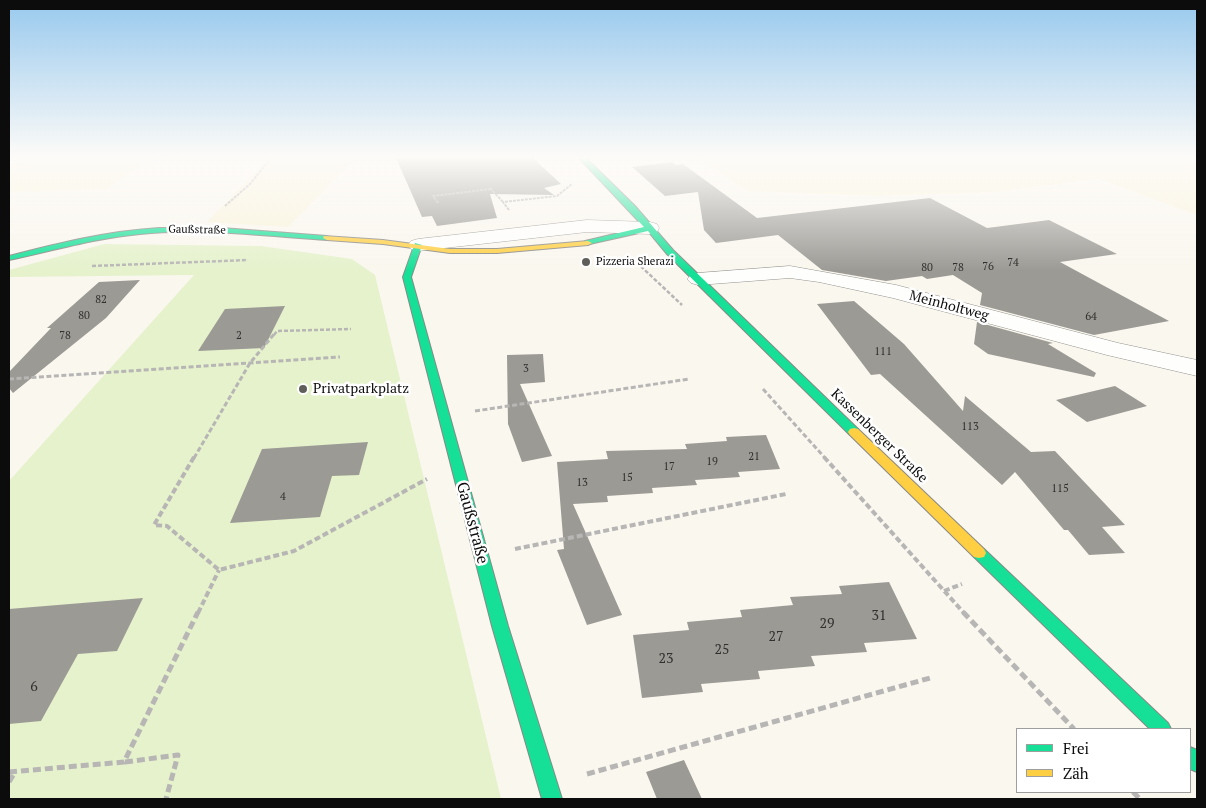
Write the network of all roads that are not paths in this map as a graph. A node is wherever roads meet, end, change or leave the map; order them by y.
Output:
1 (619, 196) edge
2 (650, 228) junction
3 (418, 245) junction
4 (9, 258) edge
5 (698, 279) junction
6 (1197, 368) edge
7 (1161, 728) edge
8 (552, 799) edge

1 - 2 street, Kassenberger Straße
2 - 3 street, Gaußstraße
2 - 3 street, Gaußstraße
2 - 5 street, Kassenberger Straße
3 - 4 street, Gaußstraße
3 - 8 street, Gaußstraße
5 - 6 street, Meinholtweg
5 - 7 street, Kassenberger Straße

